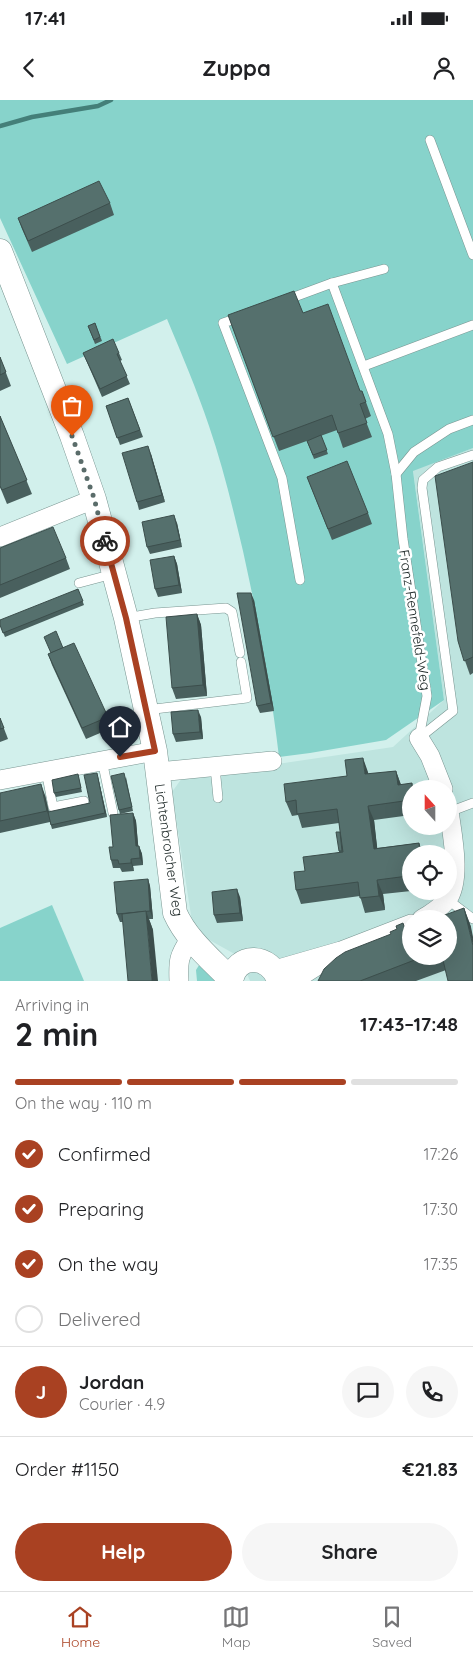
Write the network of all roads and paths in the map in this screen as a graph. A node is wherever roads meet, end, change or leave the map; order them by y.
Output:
1 (430, 140) dead end
2 (0, 251) edge
3 (473, 256) edge
4 (384, 269) dead end
5 (332, 284) junction
6 (278, 303) edge
7 (250, 313) edge
8 (473, 325) edge
9 (364, 366) junction
10 (473, 420) edge
11 (473, 455) edge
12 (396, 474) junction
13 (94, 498) junction
14 (0, 537) edge
15 (113, 574) junction
16 (300, 580) dead end
17 (79, 583) dead end
18 (126, 618) junction
19 (240, 652) dead end
20 (241, 662) dead end
21 (146, 710) junction
22 (419, 738) junction
23 (102, 760) junction
24 (272, 761) dead end
25 (157, 762) junction
26 (215, 767) junction
27 (46, 771) junction
28 (0, 780) edge
29 (439, 780) edge
30 (218, 798) dead end
31 (84, 801) dead end
32 (473, 803) edge
33 (458, 808) edge
34 (113, 813) edge
35 (446, 900) edge
36 (448, 900) edge
37 (436, 910) edge
38 (472, 916) edge
39 (402, 927) edge
40 (190, 939) junction
41 (235, 975) edge
42 (282, 978) edge
43 (179, 981) edge

1 - 3 lane
2 - 13 street, Lichtenbroicher Weg
4 - 5 lane
5 - 6 lane
5 - 9 lane, Franz-Rennefeld-Weg
7 - 16 lane
8 - 9 lane
9 - 12 lane, Franz-Rennefeld-Weg
10 - 12 lane
11 - 22 lane
12 - 22 lane, Franz-Rennefeld-Weg
13 - 14 street
13 - 15 street, Lichtenbroicher Weg
15 - 17 lane
15 - 18 street, Lichtenbroicher Weg
18 - 19 lane
18 - 21 street, Lichtenbroicher Weg
20 - 21 lane
21 - 25 street, Lichtenbroicher Weg
22 - 29 street
23 - 25 street
23 - 27 street
23 - 34 lane
24 - 26 street, Lichtenbroicher Weg
25 - 26 street, Lichtenbroicher Weg
25 - 40 street, Lichtenbroicher Weg
26 - 30 lane
27 - 28 street
27 - 31 lane
32 - 33 lane
35 - 37 street
36 - 38 lane
39 - 42 street
40 - 41 street
40 - 43 street
41 - 42 street

